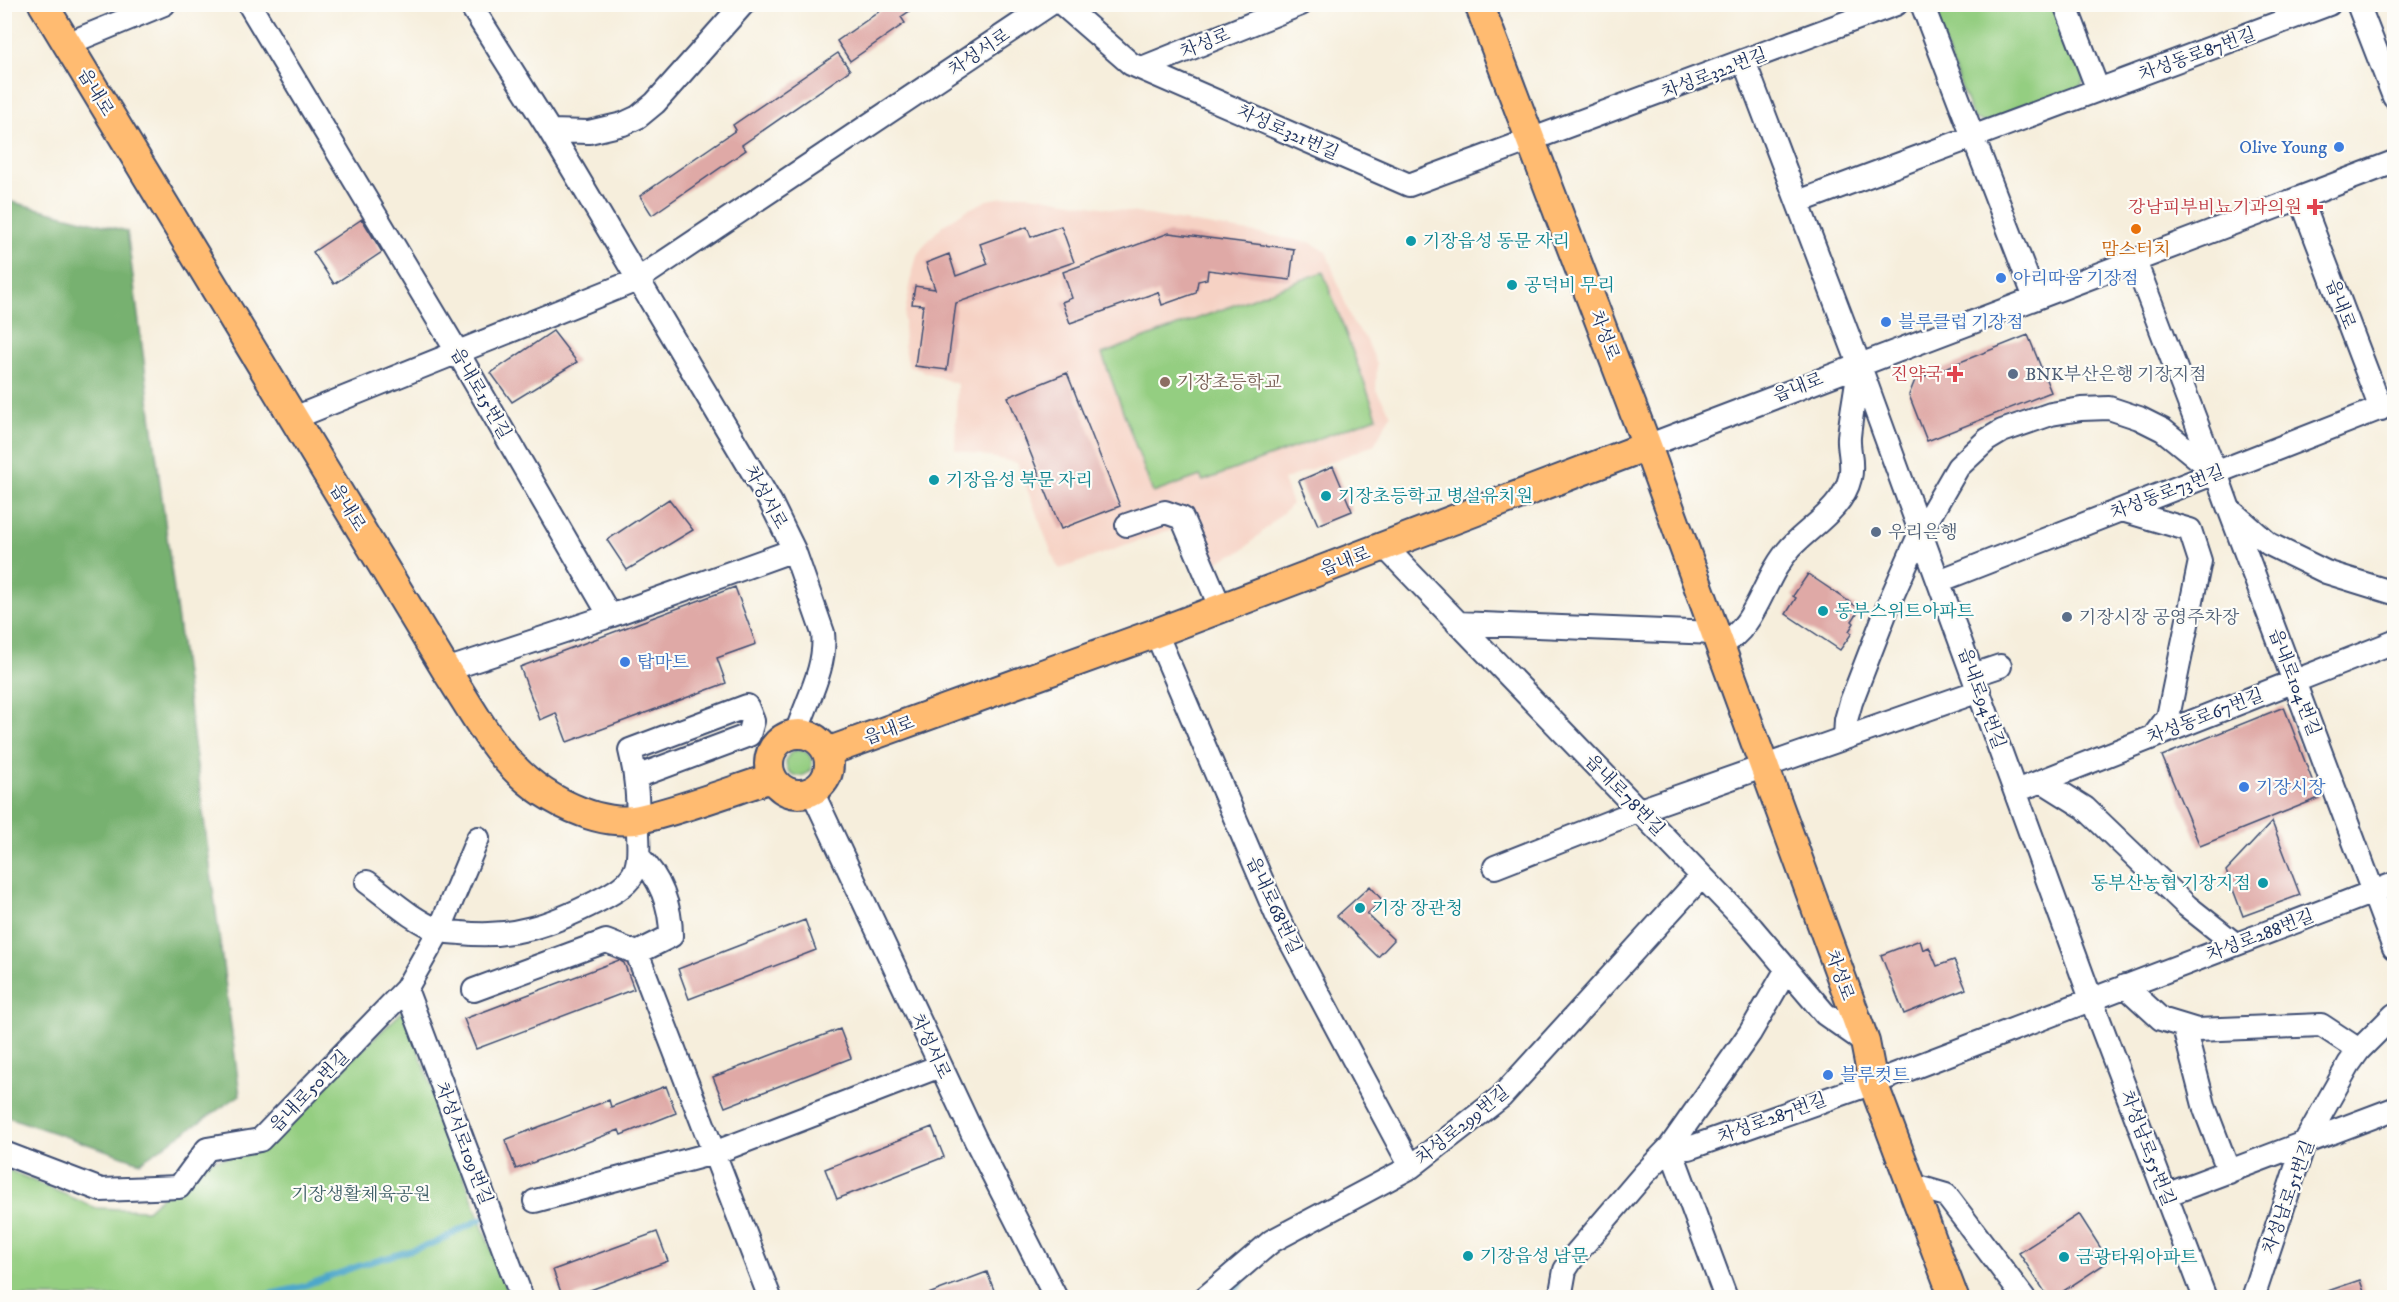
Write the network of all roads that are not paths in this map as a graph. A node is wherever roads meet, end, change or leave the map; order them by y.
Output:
1 (43, 4) edge
2 (164, 4) edge
3 (249, 4) edge
4 (470, 4) edge
5 (743, 4) edge
6 (1050, 4) edge
7 (1062, 4) edge
8 (1301, 4) edge
9 (1479, 4) edge
10 (1896, 4) edge
11 (1922, 4) edge
12 (2065, 4) edge
13 (2329, 4) edge
14 (2358, 4) edge
15 (67, 44) junction
16 (1744, 61) junction
17 (1142, 68) junction
18 (2098, 90) junction
19 (2394, 97) edge
20 (550, 131) junction
21 (1973, 137) junction
22 (1532, 141) junction
23 (2394, 162) edge
24 (2301, 199) junction
25 (1798, 202) junction
26 (2135, 261) junction
27 (637, 280) junction
28 (2036, 298) junction
29 (458, 353) junction
30 (1859, 364) junction
31 (2388, 406) edge
32 (294, 418) junction
33 (1647, 446) junction
34 (2216, 473) junction
35 (2229, 509) junction
36 (2122, 510) junction
37 (1127, 525) dead end
38 (1921, 531) junction
39 (1384, 546) junction
40 (794, 550) junction
41 (1939, 581) junction
42 (2394, 593) edge
43 (1221, 609) junction
44 (610, 616) junction
45 (1457, 623) junction
46 (1156, 633) junction
47 (1717, 640) junction
48 (2394, 642) edge
49 (2000, 666) dead end
50 (446, 670) junction
51 (2295, 681) junction
52 (1976, 683) junction
53 (796, 734) junction
54 (2154, 736) junction
55 (1845, 738) junction
56 (827, 752) junction
57 (1763, 767) junction
58 (636, 777) junction
59 (771, 778) junction
60 (2042, 781) junction
61 (812, 791) junction
62 (2016, 791) junction
63 (1640, 810) junction
64 (638, 820) junction
65 (478, 838) dead end
66 (639, 857) junction
67 (1495, 867) dead end
68 (1702, 876) junction
69 (367, 882) dead end
70 (2384, 888) edge
71 (439, 931) junction
72 (2235, 944) junction
73 (2394, 948) edge
74 (637, 953) junction
75 (1787, 969) junction
76 (2125, 986) junction
77 (406, 989) junction
78 (474, 990) dead end
79 (2091, 999) junction
80 (2394, 1015) edge
81 (2184, 1028) junction
82 (1865, 1042) junction
83 (2359, 1050) junction
84 (940, 1066) junction
85 (1873, 1083) junction
86 (2394, 1109) edge
87 (2304, 1144) junction
88 (1670, 1147) junction
89 (4, 1153) edge
90 (714, 1153) junction
91 (1411, 1167) junction
92 (2229, 1172) junction
93 (1912, 1185) junction
94 (2166, 1195) junction
95 (535, 1201) dead end
96 (2199, 1296) edge
97 (522, 1298) edge
98 (770, 1298) edge
99 (1056, 1298) edge
100 (1205, 1298) edge
101 (1560, 1298) edge
102 (1726, 1298) edge
103 (1954, 1298) edge
104 (2024, 1298) edge
105 (2253, 1298) edge

1 - 15 main road, 읍내로
2 - 15 street
3 - 29 street, 읍내로15번길
4 - 20 street, 차성서로
5 - 20 street
6 - 27 street, 차성서로
7 - 17 street, 차성로321번길
8 - 17 street, 차성로
9 - 22 main road, 차성로
10 - 16 street, 차성로322번길
11 - 21 street
12 - 18 street
13 - 18 street, 차성동로87번길
14 - 19 street
15 - 32 main road, 읍내로
16 - 22 street, 차성로322번길
16 - 25 street
17 - 22 street, 차성로321번길
18 - 21 street, 차성동로87번길
20 - 27 street, 차성서로
21 - 25 street, 차성동로87번길
21 - 28 street
22 - 33 main road, 차성로
23 - 24 street, 읍내로
24 - 26 street, 읍내로
24 - 31 street, 읍내로
25 - 30 street
26 - 28 street, 읍내로
26 - 34 street, 읍내로104번길
27 - 29 street
27 - 40 street, 차성서로
28 - 30 street, 읍내로
29 - 32 street
29 - 44 street, 읍내로15번길
30 - 33 street, 읍내로
30 - 38 street, 읍내로94번길
30 - 47 street
31 - 34 street, 차성동로73번길
32 - 50 main road, 읍내로
33 - 39 main road, 읍내로
33 - 47 main road, 차성로
34 - 35 street, 읍내로104번길
34 - 36 street, 차성동로73번길
34 - 38 street
35 - 42 street
35 - 51 street, 읍내로104번길
36 - 41 street, 차성동로73번길
36 - 54 street
37 - 43 street
38 - 41 street, 읍내로94번길
38 - 55 street
39 - 43 main road, 읍내로
39 - 45 street, 읍내로78번길
40 - 44 street
40 - 53 street, 차성서로
41 - 52 street, 읍내로94번길
43 - 46 main road, 읍내로
44 - 50 street
45 - 47 street
45 - 63 street, 읍내로78번길
46 - 56 main road, 읍내로
46 - 91 street, 읍내로68번길
47 - 57 main road, 차성로
48 - 51 street, 차성동로67번길
49 - 52 street
50 - 64 main road, 읍내로
51 - 54 street, 차성동로67번길
51 - 70 street, 읍내로104번길
52 - 55 street
52 - 62 street, 읍내로94번길
53 - 56 main road
53 - 59 main road
54 - 60 street, 차성동로67번길
55 - 57 street
56 - 61 main road
57 - 63 street
57 - 82 main road, 차성로
58 - 58 street
58 - 64 street
59 - 61 main road
59 - 64 main road, 읍내로
60 - 62 street, 차성동로67번길
60 - 72 street
61 - 84 street, 차성서로
62 - 79 street, 읍내로94번길
63 - 67 street
63 - 68 street, 읍내로78번길
64 - 66 street
65 - 71 street, 읍내로50번길
66 - 71 street
66 - 74 street
68 - 75 street, 읍내로78번길
68 - 91 street, 차성로299번길
69 - 71 street
70 - 72 street, 차성로288번길
70 - 73 street, 읍내로104번길
71 - 77 street, 읍내로50번길
72 - 76 street, 차성로288번길
74 - 78 street
74 - 90 street
75 - 82 street, 읍내로78번길
75 - 88 street, 차성로287번길
76 - 79 street, 차성로288번길
76 - 81 street
77 - 89 street, 읍내로50번길
77 - 97 street, 차성서로109번길
79 - 85 street, 차성로288번길
79 - 94 street, 차성남로55번길
80 - 83 street, 차성남로51번길
81 - 83 street
81 - 92 street
82 - 85 main road, 차성로
83 - 87 street, 차성남로51번길
84 - 90 street
84 - 99 street, 차성서로
85 - 88 street, 차성로287번길
85 - 93 main road, 차성로
86 - 87 street
87 - 92 street
87 - 105 street, 차성남로51번길
88 - 101 street, 차성로287번길
88 - 102 street
90 - 95 street
90 - 98 street
91 - 100 street, 차성로299번길
92 - 94 street
93 - 103 main road, 차성로
93 - 104 street
94 - 96 street, 차성남로55번길

